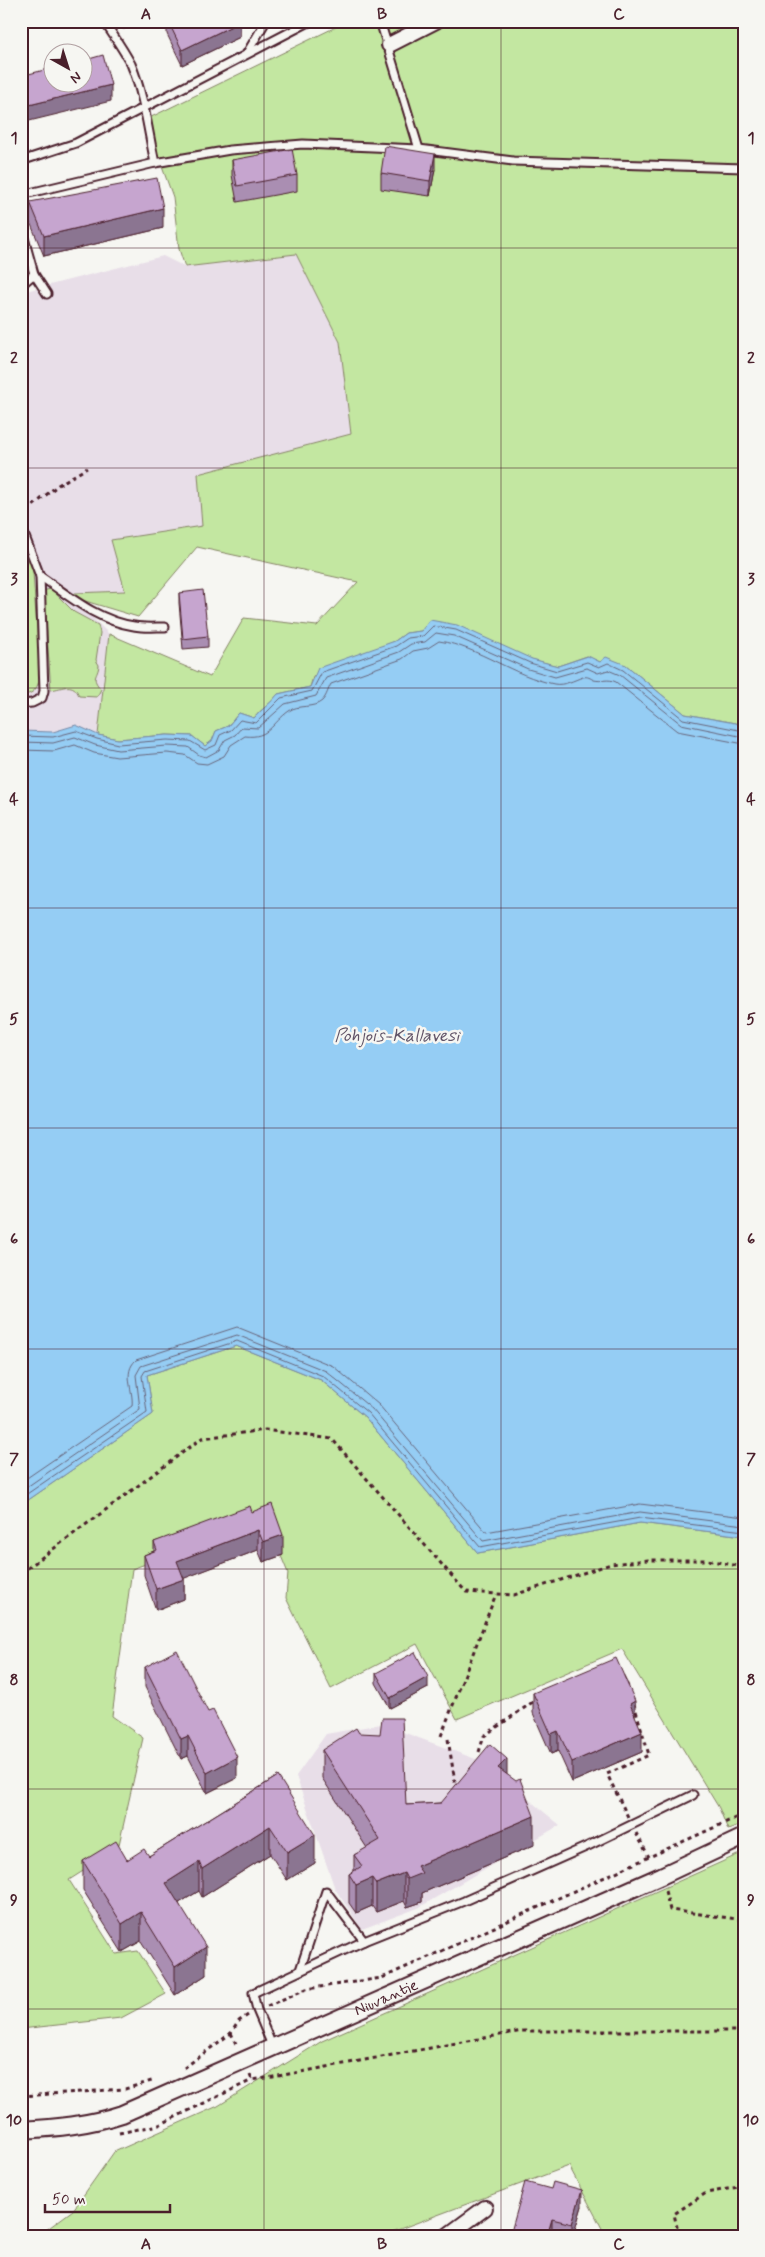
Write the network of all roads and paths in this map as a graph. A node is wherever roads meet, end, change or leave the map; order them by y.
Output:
1 (104, 21) edge
2 (266, 21) edge
3 (311, 21) edge
4 (380, 21) edge
5 (436, 21) edge
6 (389, 45) junction
7 (246, 53) junction
8 (143, 107) junction
9 (419, 149) junction
10 (21, 161) edge
11 (155, 163) junction
12 (744, 168) edge
13 (21, 195) edge
14 (21, 227) edge
15 (34, 274) junction
16 (21, 285) edge
17 (47, 294) dead end
18 (87, 468) dead end
19 (21, 516) edge
20 (21, 526) edge
21 (40, 576) junction
22 (164, 627) dead end
23 (21, 704) edge
24 (744, 1567) edge
25 (21, 1572) edge
26 (496, 1594) junction
27 (618, 1669) edge
28 (539, 1698) edge
29 (441, 1736) dead end
30 (448, 1739) dead end
31 (479, 1752) dead end
32 (457, 1794) edge
33 (694, 1795) dead end
34 (744, 1814) edge
35 (632, 1825) junction
36 (744, 1837) edge
37 (649, 1857) junction
38 (661, 1876) junction
39 (744, 1920) edge
40 (364, 1941) junction
41 (300, 1970) junction
42 (257, 2010) junction
43 (744, 2031) edge
44 (231, 2033) junction
45 (274, 2049) junction
46 (244, 2062) junction
47 (182, 2069) dead end
48 (160, 2078) dead end
49 (21, 2096) edge
50 (21, 2130) edge
51 (744, 2186) edge
52 (485, 2208) dead end
53 (447, 2236) edge
54 (679, 2236) edge

1 - 8 lane
2 - 7 lane
3 - 7 lane
4 - 6 lane
5 - 6 street
6 - 9 lane
7 - 8 lane
8 - 10 lane
8 - 11 lane
9 - 11 lane
9 - 12 lane
11 - 13 lane
14 - 15 lane
15 - 16 lane
15 - 17 lane
18 - 19 path
20 - 21 lane
21 - 22 lane
21 - 23 lane
24 - 26 path
25 - 26 path
26 - 29 path
27 - 35 path
28 - 31 path
30 - 32 path
33 - 35 lane
34 - 37 path
35 - 37 path
35 - 40 lane
36 - 38 street, Niuvantie
37 - 42 path
38 - 39 path
38 - 45 street, Niuvantie
40 - 41 lane
40 - 41 lane
41 - 42 lane
42 - 44 path
42 - 45 lane
43 - 46 path
44 - 46 path
44 - 47 path
45 - 46 street, Niuvantie
46 - 50 street, Niuvantie
48 - 49 path
51 - 54 path
52 - 53 street

